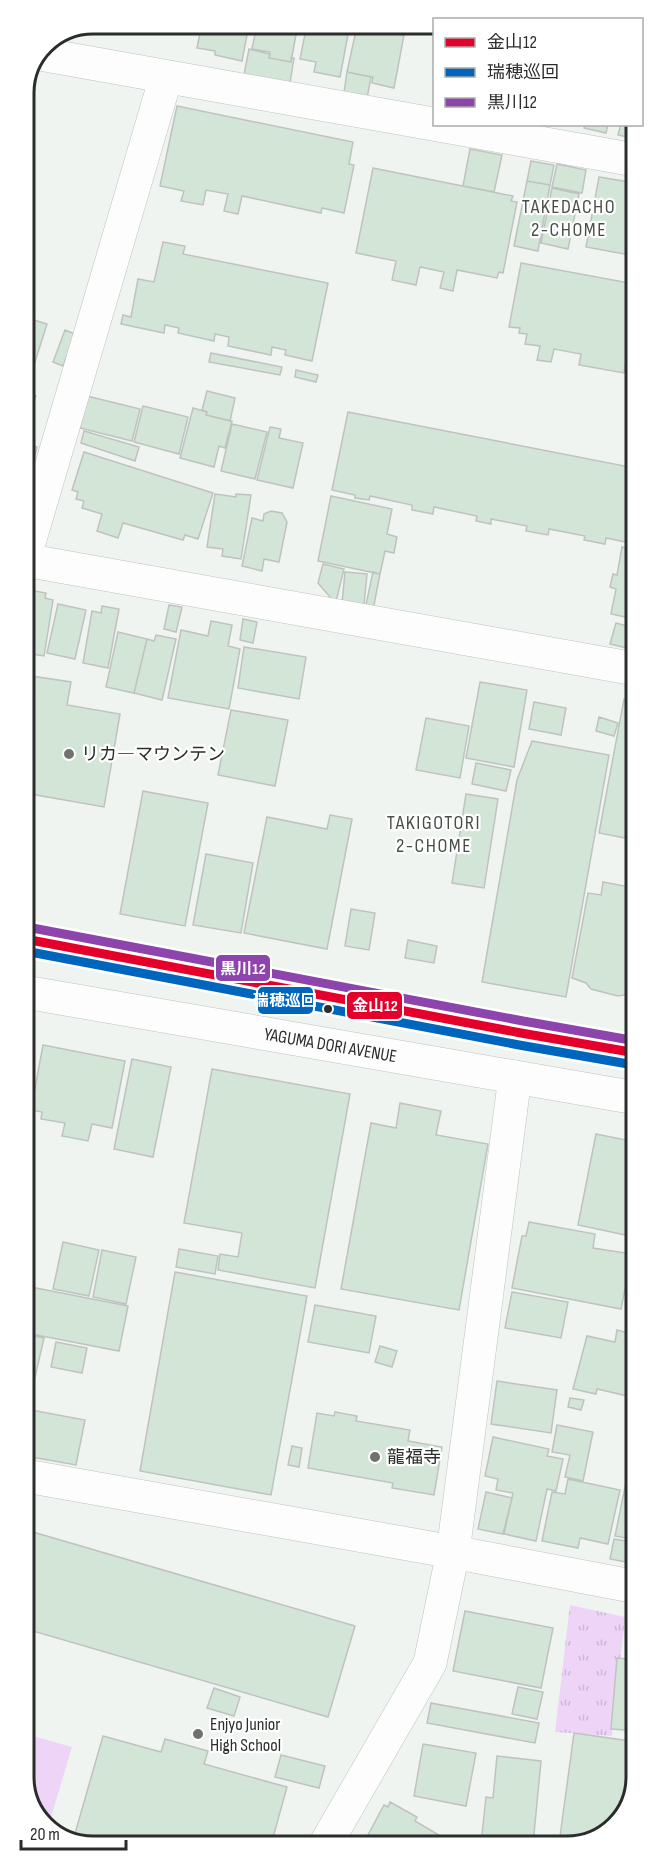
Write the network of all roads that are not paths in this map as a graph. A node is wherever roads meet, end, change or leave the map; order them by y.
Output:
1 (49, 56) edge
2 (166, 77) junction
3 (433, 124) edge
4 (443, 126) edge
5 (627, 159) edge
6 (34, 525) edge
7 (34, 562) edge
8 (627, 668) edge
9 (34, 941) edge
10 (34, 994) edge
11 (627, 1051) edge
12 (515, 1077) junction
13 (627, 1096) edge
14 (34, 1477) edge
15 (453, 1552) junction
16 (627, 1585) edge
17 (330, 1836) edge

1 - 2 street
2 - 3 street
2 - 6 street
4 - 5 street
7 - 8 street
9 - 11 street
10 - 12 street, YAGUMA DORI AVENUE
12 - 13 street, YAGUMA DORI AVENUE
12 - 15 street
14 - 15 street
15 - 16 street
15 - 17 street

